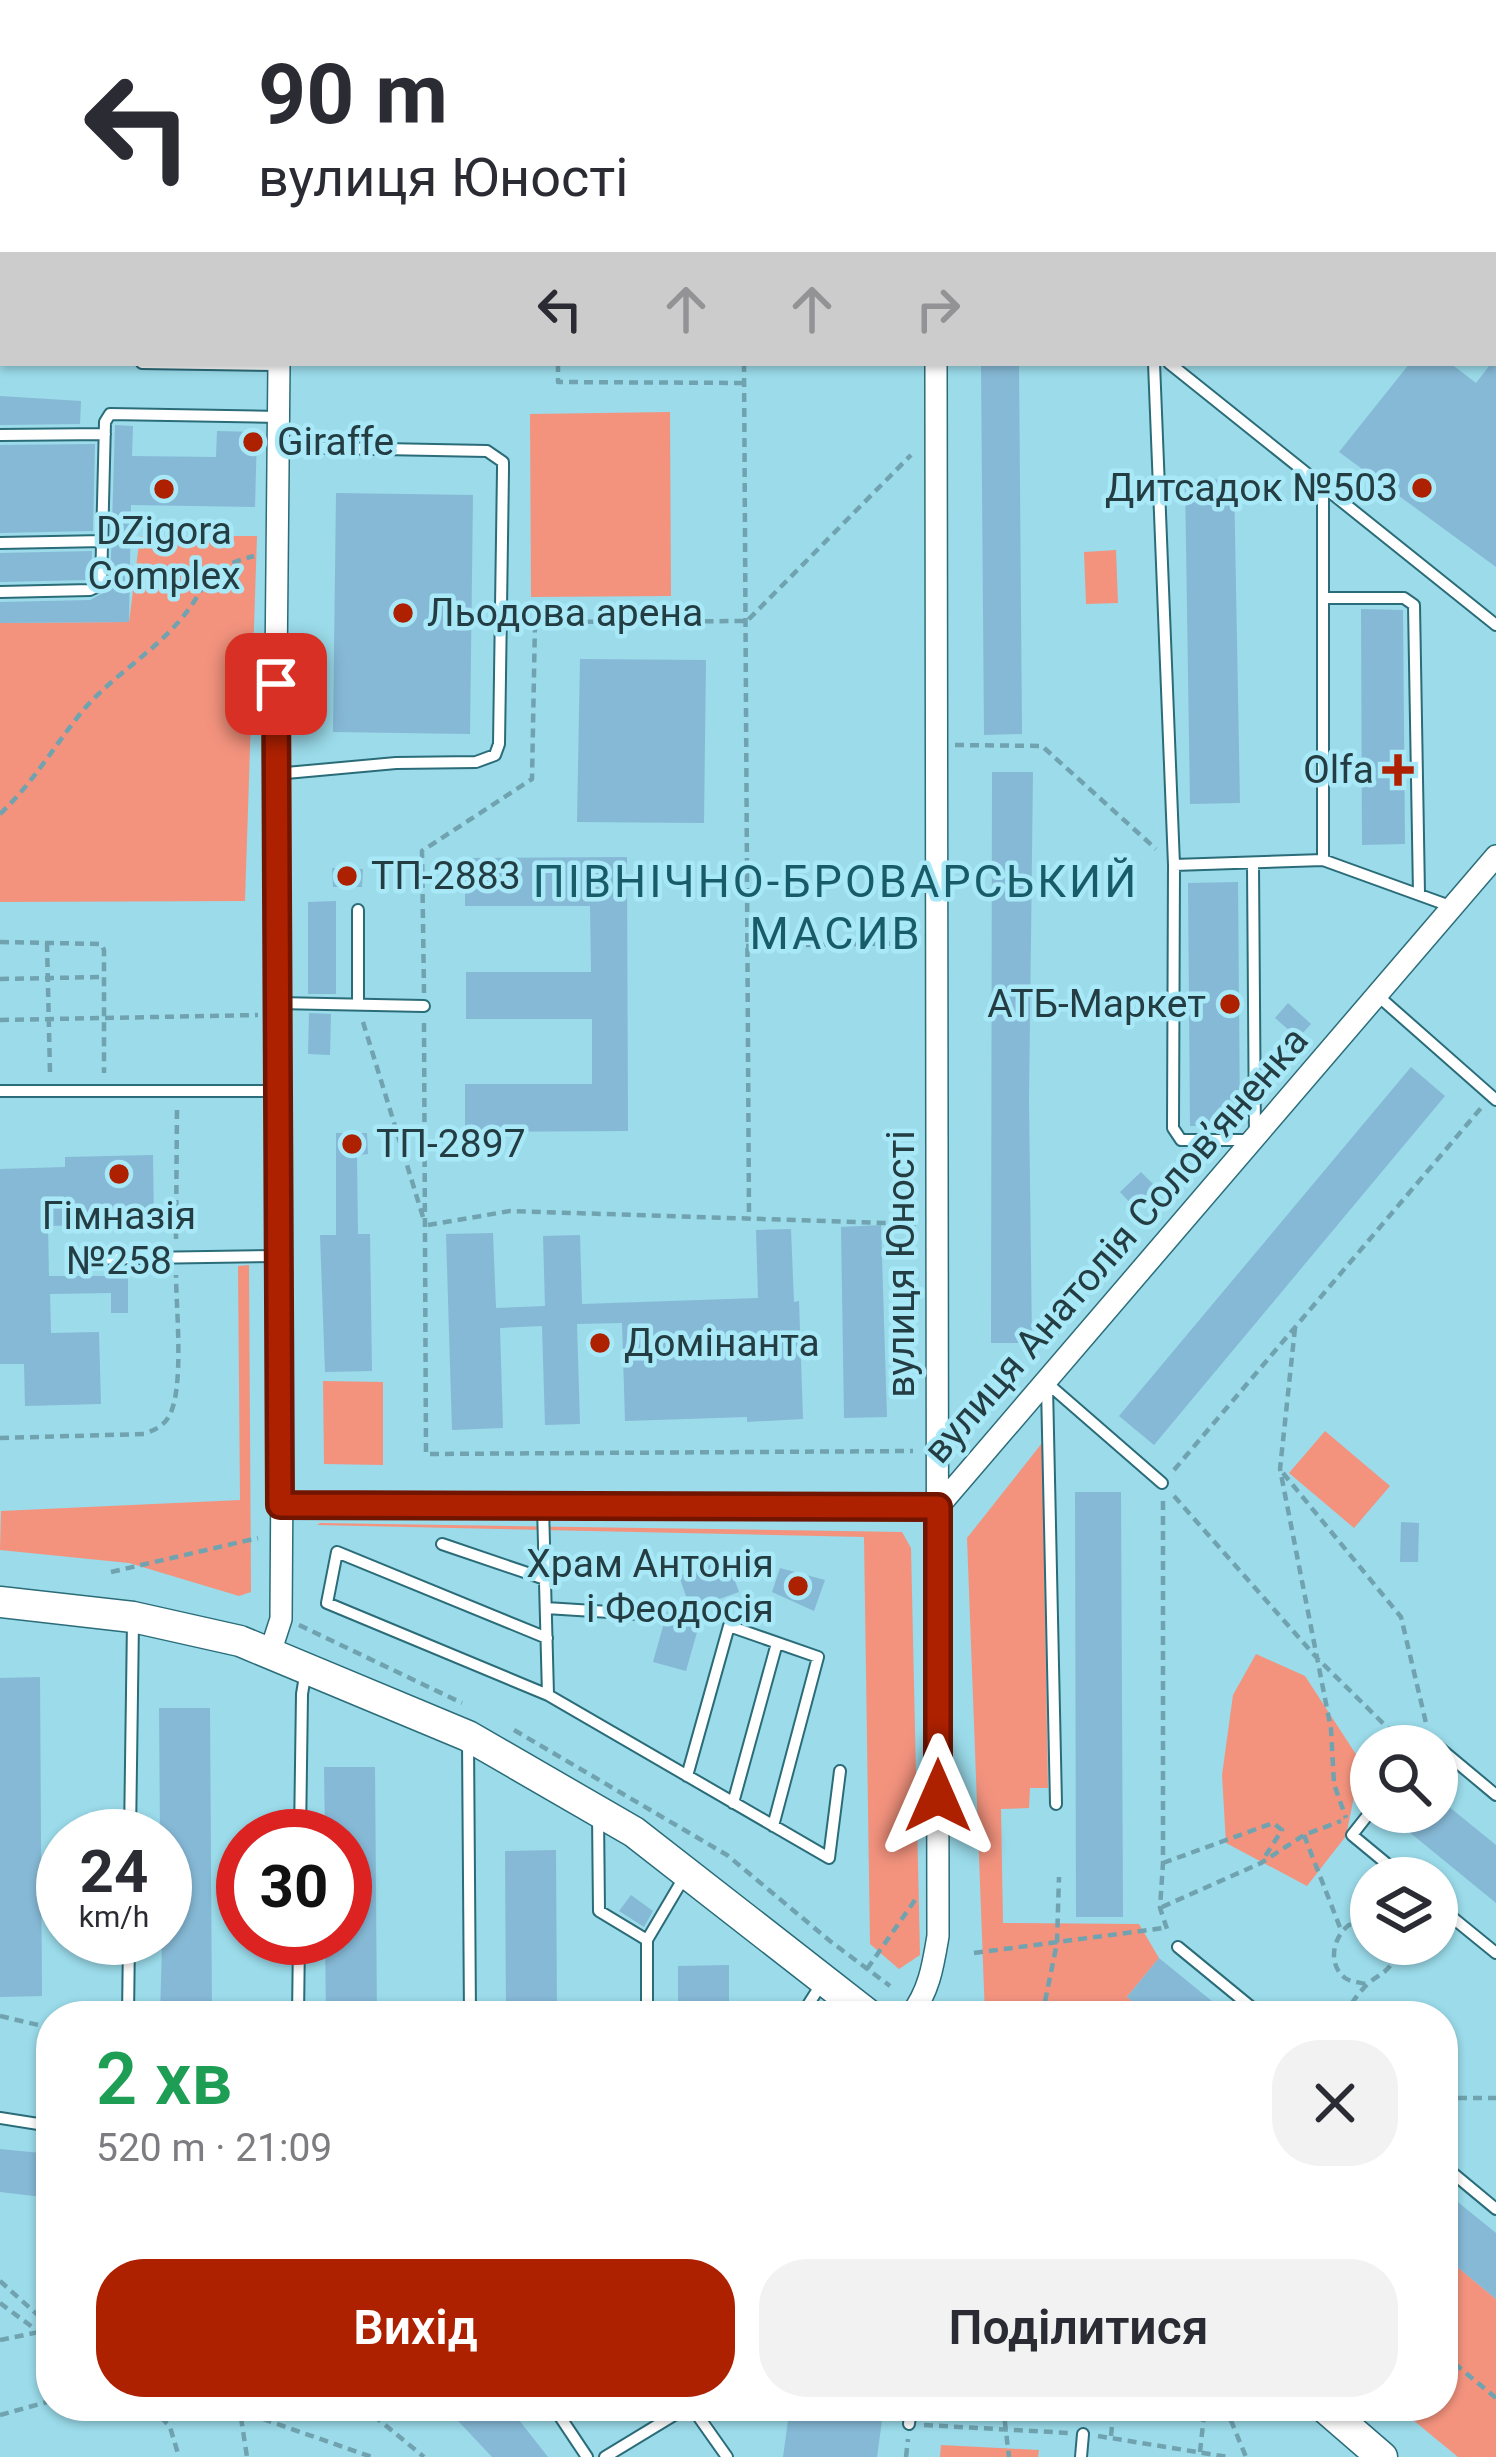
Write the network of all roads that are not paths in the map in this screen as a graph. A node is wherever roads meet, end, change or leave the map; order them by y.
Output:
1 (278, 366) edge
2 (936, 366) edge
3 (1154, 366) edge
4 (1173, 366) edge
5 (279, 416) junction
6 (105, 434) junction
7 (0, 435) edge
8 (278, 448) junction
9 (1323, 486) junction
10 (104, 541) junction
11 (0, 543) edge
12 (0, 592) edge
13 (1323, 598) junction
14 (1496, 625) edge
15 (275, 774) junction
16 (1496, 856) edge
17 (1323, 860) junction
18 (1253, 865) junction
19 (1174, 866) junction
20 (1419, 895) junction
21 (1453, 907) junction
22 (358, 910) dead end
23 (1377, 995) junction
24 (358, 1004) junction
25 (424, 1006) road end
26 (268, 1009) junction
27 (0, 1091) edge
28 (277, 1091) junction
29 (1494, 1098) edge
30 (1255, 1140) junction
31 (278, 1256) junction
32 (77, 1258) dead end
33 (1047, 1383) junction
34 (1162, 1483) road end
35 (280, 1505) junction
36 (543, 1506) junction
37 (938, 1507) junction
38 (442, 1544) dead end
39 (545, 1579) junction
40 (0, 1602) edge
41 (546, 1608) junction
42 (640, 1614) dead end
43 (133, 1617) junction
44 (547, 1638) junction
45 (777, 1643) junction
46 (270, 1653) junction
47 (307, 1667) junction
48 (548, 1695) junction
49 (468, 1736) junction
50 (1458, 1766) edge
51 (840, 1771) dead end
52 (687, 1777) junction
53 (1496, 1795) edge
54 (733, 1803) junction
55 (1056, 1804) dead end
56 (130, 1809) edge
57 (300, 1809) edge
58 (599, 1809) junction
59 (773, 1826) junction
60 (1354, 1833) edge
61 (1379, 1857) edge
62 (688, 1871) junction
63 (1458, 1922) edge
64 (647, 1940) junction
65 (1178, 1947) road end
66 (1496, 1954) edge
67 (129, 1965) edge
68 (299, 1965) edge
69 (824, 1981) junction
70 (128, 2001) edge
71 (298, 2001) edge
72 (470, 2001) edge
73 (647, 2001) edge
74 (811, 2001) edge
75 (850, 2001) edge
76 (922, 2001) edge
77 (1244, 2001) edge
78 (0, 2118) edge
79 (36, 2124) edge
80 (1458, 2177) edge
81 (1496, 2209) edge
82 (563, 2421) edge
83 (665, 2421) edge
84 (701, 2421) edge
85 (910, 2421) edge
86 (1338, 2421) edge
87 (910, 2424) dead end
88 (1083, 2434) dead end
89 (1372, 2454) edge
90 (587, 2457) edge
91 (605, 2457) edge
92 (727, 2457) edge
93 (1082, 2457) edge

1 - 5 street
2 - 37 street, вулиця Юності
3 - 19 lane
4 - 9 lane
5 - 6 lane
5 - 8 street
6 - 7 lane
6 - 10 lane
8 - 15 street
8 - 15 lane
9 - 13 lane
9 - 14 lane
10 - 11 lane
10 - 12 lane
13 - 17 lane
13 - 20 lane
15 - 26 street
16 - 21 street, вулиця Анатолія Соловʼяненка
17 - 18 lane
17 - 20 lane
18 - 19 lane
18 - 30 lane
19 - 30 lane
20 - 21 lane
21 - 23 street, вулиця Анатолія Соловʼяненка
22 - 24 lane
23 - 29 lane
23 - 30 street, вулиця Анатолія Соловʼяненка
24 - 25 lane
24 - 26 lane
26 - 28 street
27 - 28 lane
28 - 31 street
30 - 33 street, вулиця Анатолія Соловʼяненка
31 - 32 lane
31 - 35 street
33 - 34 lane
33 - 37 street, вулиця Анатолія Соловʼяненка
33 - 55 lane
35 - 36 street
35 - 46 street
36 - 37 street
36 - 39 lane
37 - 76 street, вулиця Анатолія Соловʼяненка
38 - 39 lane
39 - 41 lane
40 - 43 street
41 - 42 lane
41 - 44 lane
43 - 46 street
43 - 56 lane
44 - 48 lane
44 - 48 lane
45 - 52 lane
45 - 54 lane
45 - 59 lane
46 - 47 street
47 - 49 street
47 - 57 lane
48 - 52 lane
49 - 58 street
49 - 72 lane
50 - 53 lane
51 - 59 lane
52 - 54 lane
54 - 59 lane
58 - 62 street
58 - 64 lane
60 - 61 lane
62 - 64 lane
62 - 69 street
63 - 66 lane
64 - 73 lane
65 - 77 lane
67 - 70 lane
68 - 71 lane
69 - 74 lane
69 - 75 street
78 - 79 lane
80 - 81 lane
82 - 90 lane
83 - 91 lane
84 - 92 lane
85 - 87 lane
86 - 89 street
88 - 93 lane

